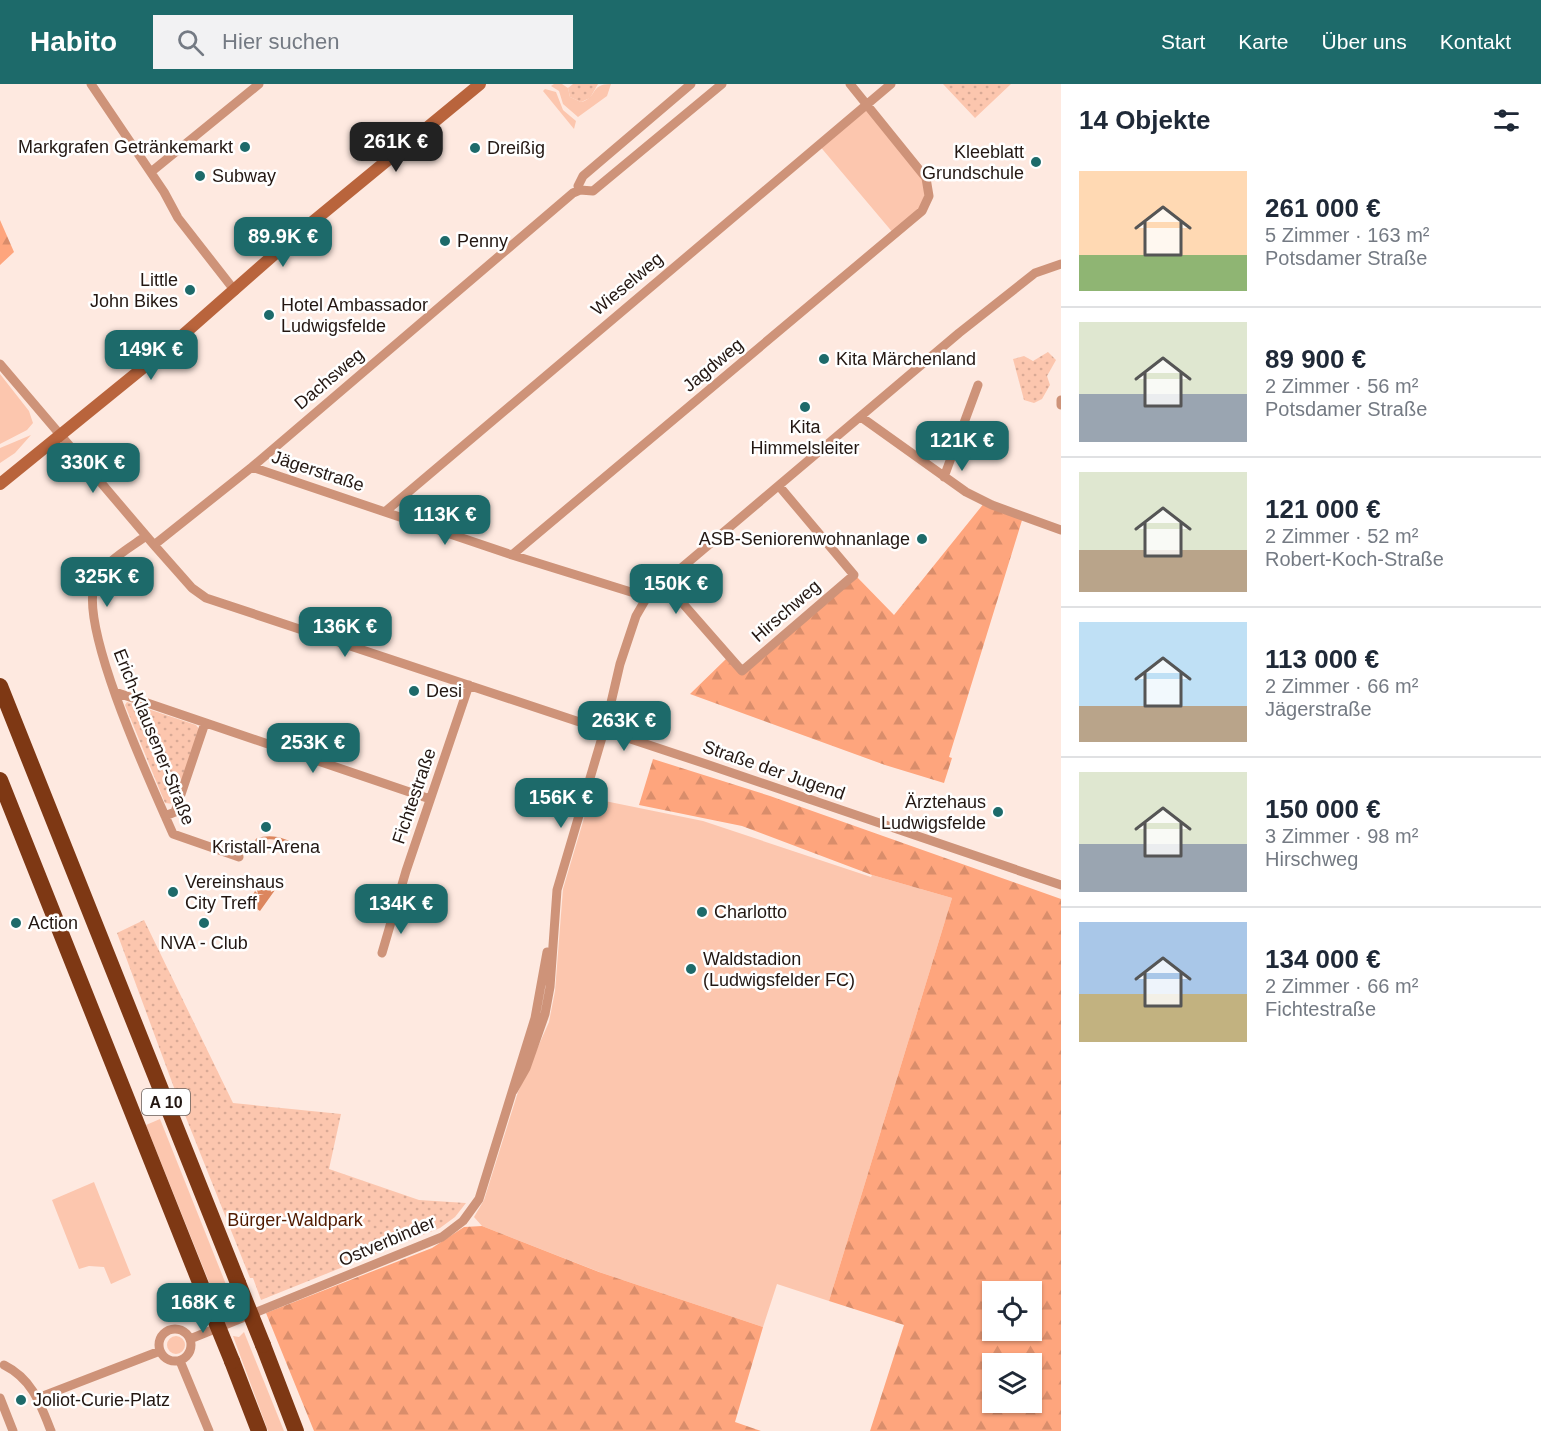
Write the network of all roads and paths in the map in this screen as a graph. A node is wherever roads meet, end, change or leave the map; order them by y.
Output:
1 (91, 84) edge
2 (259, 84) edge
3 (480, 84) edge
4 (691, 84) edge
5 (722, 84) edge
6 (850, 84) edge
7 (891, 84) edge
8 (867, 104) junction
9 (151, 172) junction
10 (580, 190) junction
11 (1061, 264) edge
12 (235, 291) junction
13 (0, 364) edge
14 (978, 385) dead end
15 (1061, 400) edge
16 (1061, 405) edge
17 (861, 417) junction
18 (60, 435) junction
19 (252, 467) junction
20 (944, 477) junction
21 (0, 484) edge
22 (779, 486) junction
23 (386, 511) junction
24 (1061, 530) edge
25 (146, 536) junction
26 (154, 545) junction
27 (512, 555) junction
28 (664, 582) junction
29 (647, 597) junction
30 (469, 685) junction
31 (0, 686) edge
32 (115, 693) junction
33 (204, 723) junction
34 (604, 731) junction
35 (0, 780) edge
36 (430, 799) junction
37 (165, 816) junction
38 (239, 857) dead end
39 (1061, 885) edge
40 (382, 953) dead end
41 (190, 1339) junction
42 (160, 1351) junction
43 (180, 1361) junction
44 (1, 1364) edge
45 (0, 1398) edge
46 (38, 1398) junction
47 (13, 1431) edge
48 (51, 1431) edge
49 (209, 1431) edge
50 (260, 1431) edge
51 (296, 1431) edge

1 - 9 street
2 - 9 street
3 - 12 main road
4 - 10 street, Dachsweg
5 - 10 street, Dachsweg
6 - 8 street
7 - 8 street, Wieselweg
8 - 23 street, Wieselweg
8 - 27 street, Jagdweg
9 - 12 street
10 - 19 street, Dachsweg
11 - 17 street
12 - 18 main road
13 - 18 street, Straße der Jugend
14 - 20 street
15 - 16 street
17 - 20 street
17 - 22 street
18 - 21 main road
18 - 25 street, Straße der Jugend
19 - 23 street, Jägerstraße
19 - 26 street, Dachsweg
20 - 24 street
22 - 28 street
22 - 28 street, Hirschweg
23 - 27 street, Jägerstraße
25 - 26 street, Straße der Jugend
25 - 32 street, Erich-Klausener-Straße
26 - 30 street, Straße der Jugend
27 - 29 street, Jägerstraße
28 - 29 street
29 - 34 street
30 - 34 street, Straße der Jugend
30 - 36 street, Fichtestraße
31 - 51 highway, A 10, bridge
32 - 33 street
32 - 37 street, Erich-Klausener-Straße
33 - 36 street
33 - 37 street
34 - 39 street, Straße der Jugend
34 - 41 street, Ostverbinder
35 - 50 highway, A 10, bridge
36 - 40 street, Fichtestraße
37 - 38 street, Erich-Klausener-Straße
41 - 42 street
41 - 43 street
42 - 43 street
42 - 46 street
43 - 49 street
44 - 46 street
45 - 47 street
46 - 48 street

